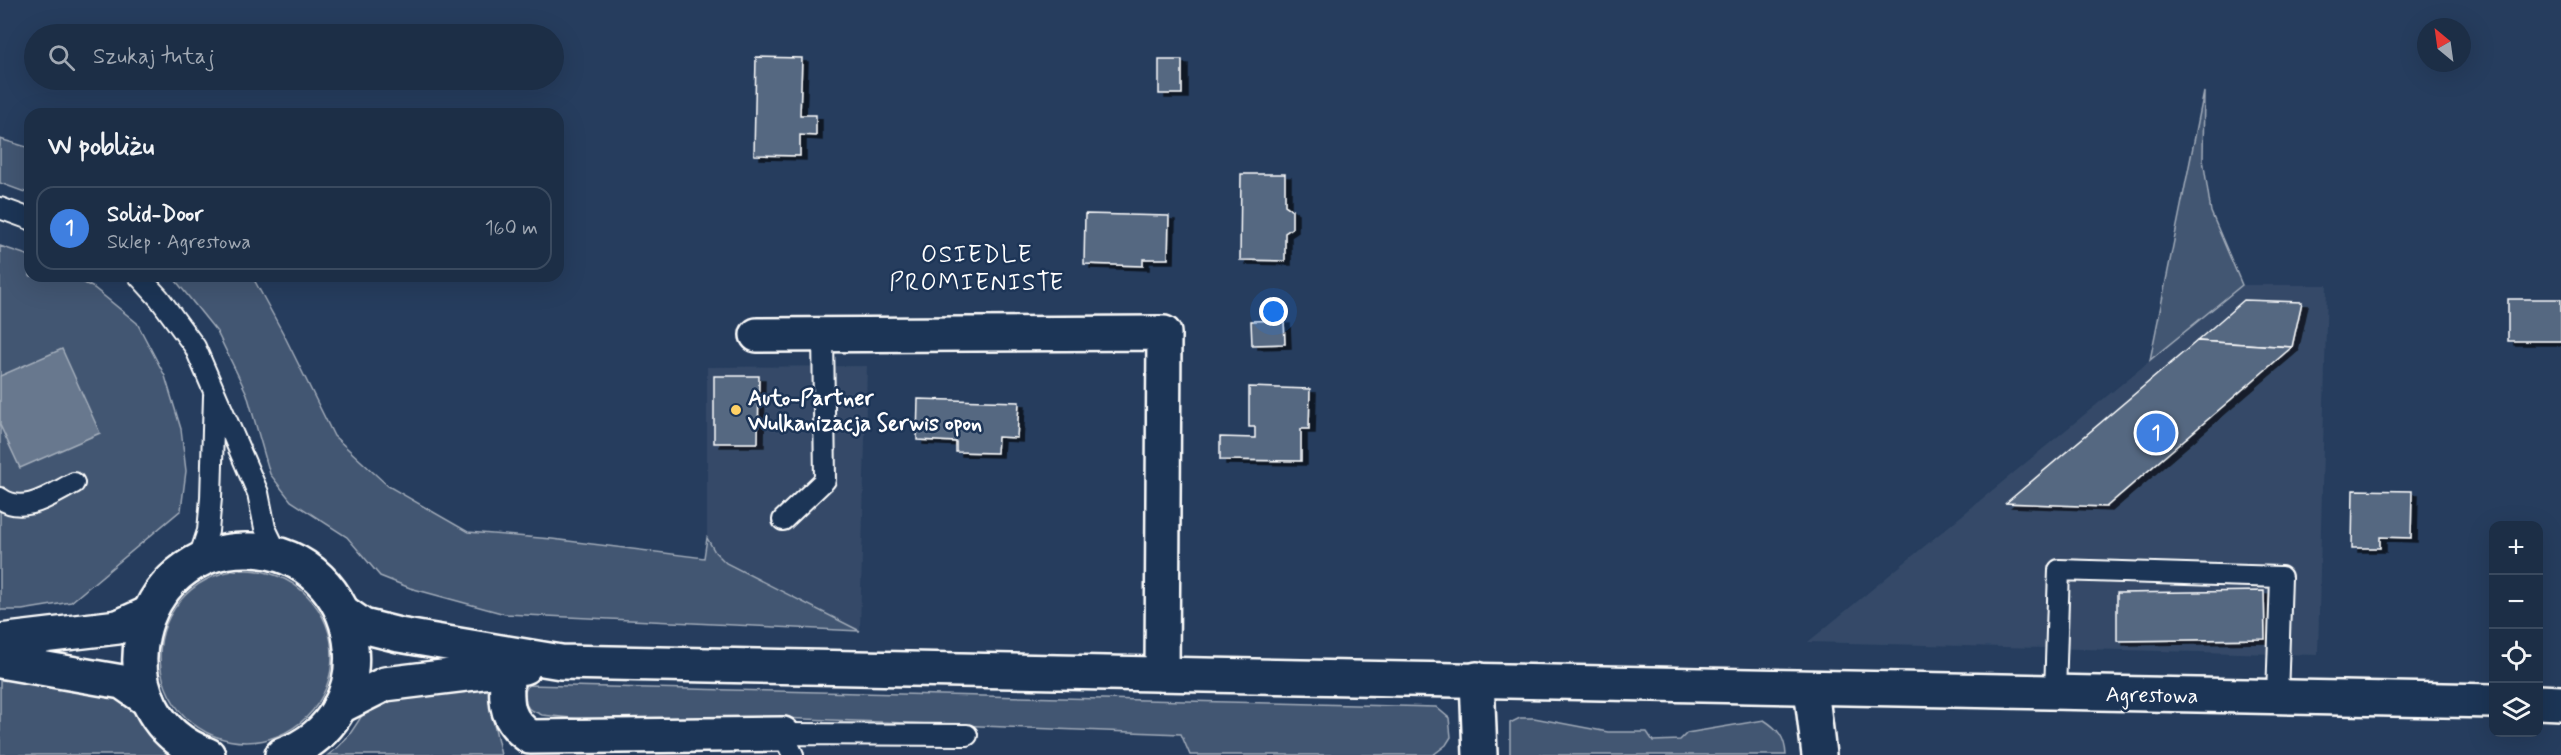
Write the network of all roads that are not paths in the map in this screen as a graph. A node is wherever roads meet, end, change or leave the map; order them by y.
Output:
1 (0, 208) edge
2 (24, 217) edge
3 (144, 282) edge
4 (823, 334) junction
5 (757, 335) dead end
6 (214, 387) junction
7 (74, 483) dead end
8 (0, 498) edge
9 (783, 520) dead end
10 (279, 555) junction
11 (198, 561) junction
12 (343, 612) junction
13 (147, 614) junction
14 (0, 641) edge
15 (0, 661) edge
16 (561, 662) junction
17 (507, 669) junction
18 (1162, 674) junction
19 (1477, 679) junction
20 (1811, 688) junction
21 (2055, 692) junction
22 (2277, 697) junction
23 (148, 700) junction
24 (2489, 701) edge
25 (2543, 702) edge
26 (2561, 703) edge
27 (339, 707) junction
28 (967, 735) dead end
29 (788, 744) edge
30 (199, 753) edge
31 (290, 753) edge
32 (1480, 755) edge
33 (1818, 755) edge

1 - 2 lane
3 - 6 lane
4 - 5 main road
4 - 9 lane
4 - 18 main road
6 - 10 lane
6 - 11 lane
7 - 8 lane
10 - 11 main road
10 - 12 main road
11 - 13 main road
12 - 16 main road
12 - 27 main road
13 - 14 main road
13 - 23 main road
15 - 23 main road
16 - 17 main road
16 - 18 main road, Agrestowa
17 - 27 main road
17 - 29 main road
18 - 19 main road, Agrestowa
19 - 20 main road, Agrestowa
19 - 32 main road
20 - 21 main road, Agrestowa
20 - 33 main road
21 - 22 main road, Agrestowa
21 - 22 lane
22 - 24 main road, Agrestowa
23 - 30 main road
25 - 26 main road
27 - 31 main road
28 - 29 lane

